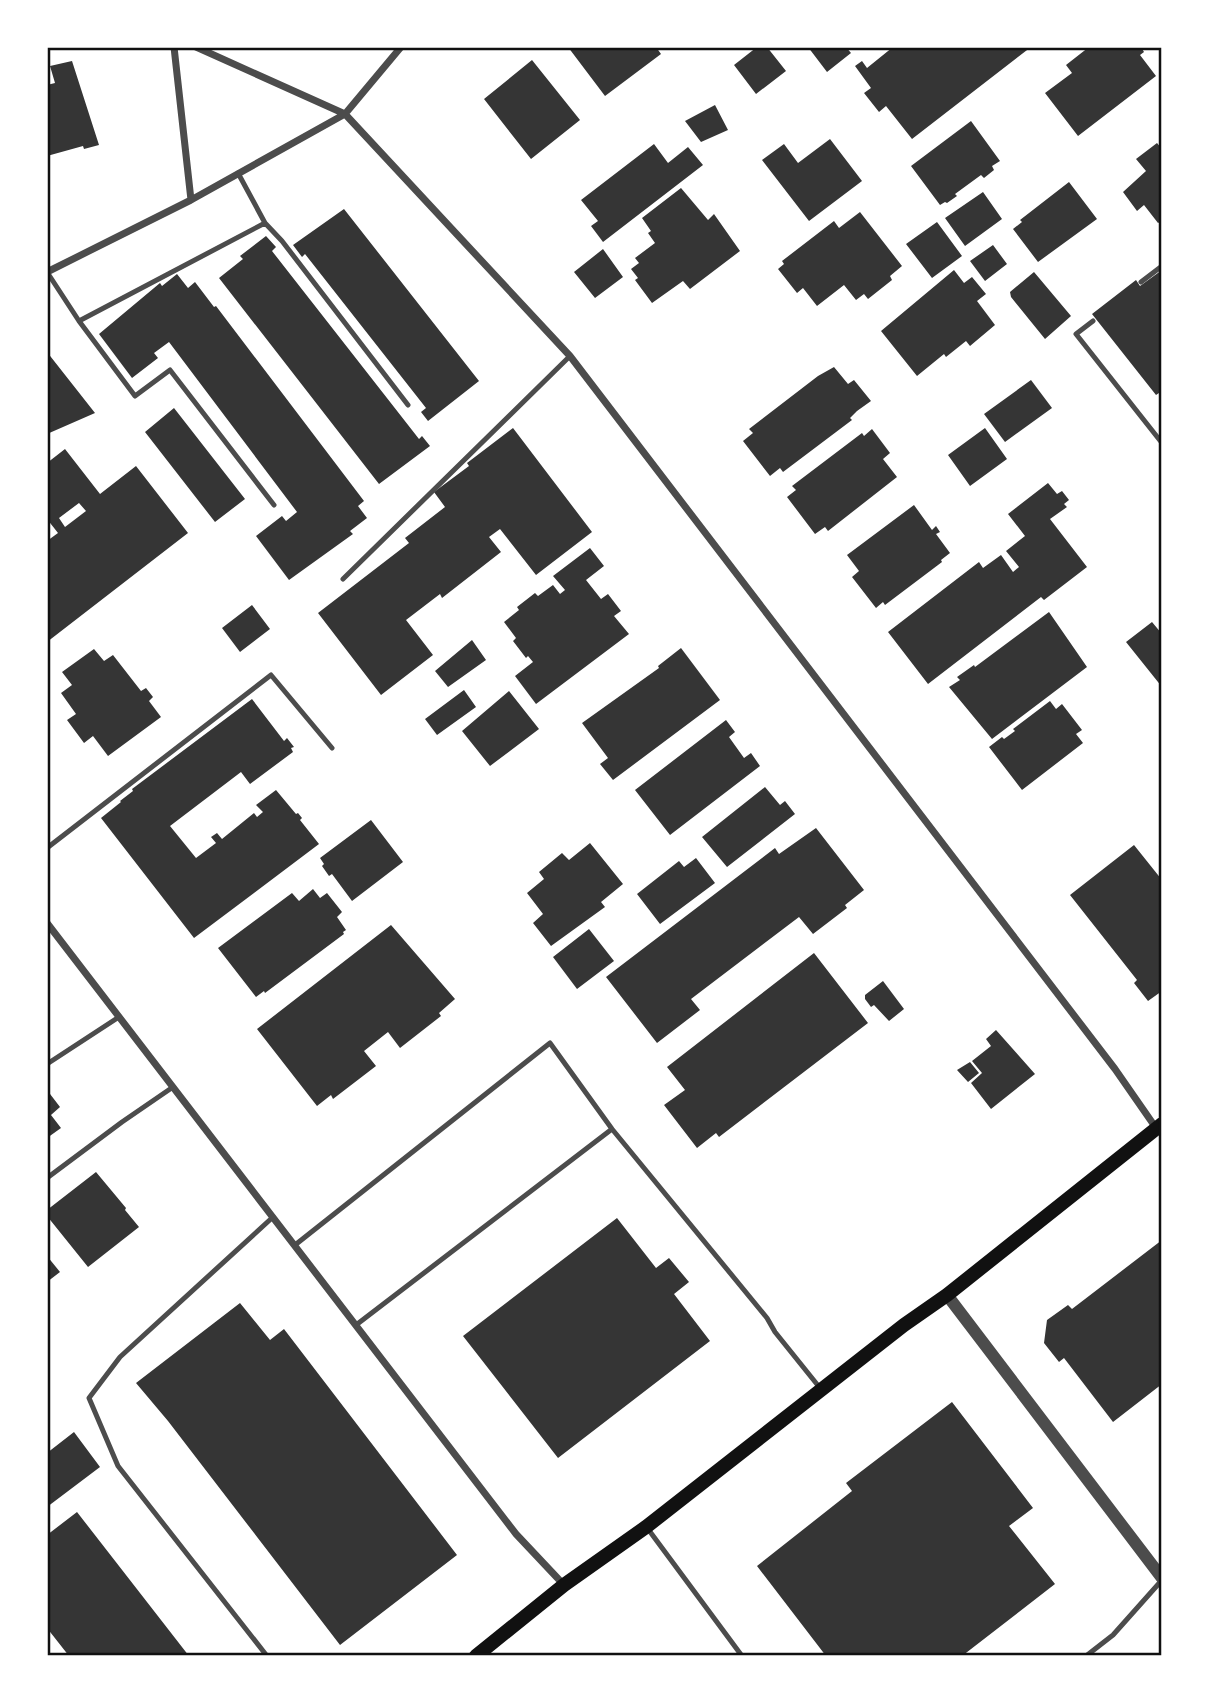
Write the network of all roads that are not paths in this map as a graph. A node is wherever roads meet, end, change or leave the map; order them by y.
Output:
1 (174, 47) edge
2 (196, 47) edge
3 (401, 47) edge
4 (345, 114) junction
5 (238, 173) junction
6 (191, 200) junction
7 (265, 223) junction
8 (1162, 267) edge
9 (47, 272) edge
10 (1142, 282) dead end
11 (79, 321) junction
12 (1093, 321) dead end
13 (570, 356) junction
14 (408, 405) dead end
15 (1162, 443) edge
16 (274, 505) dead end
17 (343, 579) dead end
18 (332, 748) dead end
19 (47, 848) edge
20 (47, 923) edge
21 (119, 1017) junction
22 (47, 1064) edge
23 (173, 1087) junction
24 (1159, 1126) edge
25 (612, 1129) junction
26 (47, 1178) edge
27 (273, 1217) junction
28 (295, 1245) junction
29 (947, 1295) junction
30 (356, 1325) junction
31 (822, 1391) junction
32 (646, 1527) junction
33 (1162, 1579) edge
34 (564, 1585) junction
35 (740, 1653) edge
36 (267, 1656) edge
37 (476, 1656) edge
38 (733, 1656) edge
39 (1086, 1656) edge

1 - 6 street
2 - 4 street
3 - 4 street
4 - 5 street
4 - 13 street
5 - 6 street
5 - 7 lane
6 - 9 street
7 - 11 lane
7 - 14 lane
8 - 10 lane
9 - 11 lane
11 - 16 lane
12 - 15 lane
13 - 17 lane
13 - 24 street
18 - 19 lane
20 - 21 street
21 - 22 lane
21 - 23 street
23 - 26 lane
23 - 27 street
24 - 29 main road
25 - 28 lane
25 - 30 lane
25 - 31 lane
27 - 28 street
27 - 36 lane
28 - 30 street
29 - 31 main road
29 - 33 street
30 - 34 street
31 - 32 main road
32 - 34 main road
32 - 35 lane
33 - 39 lane
34 - 37 main road
35 - 38 lane

